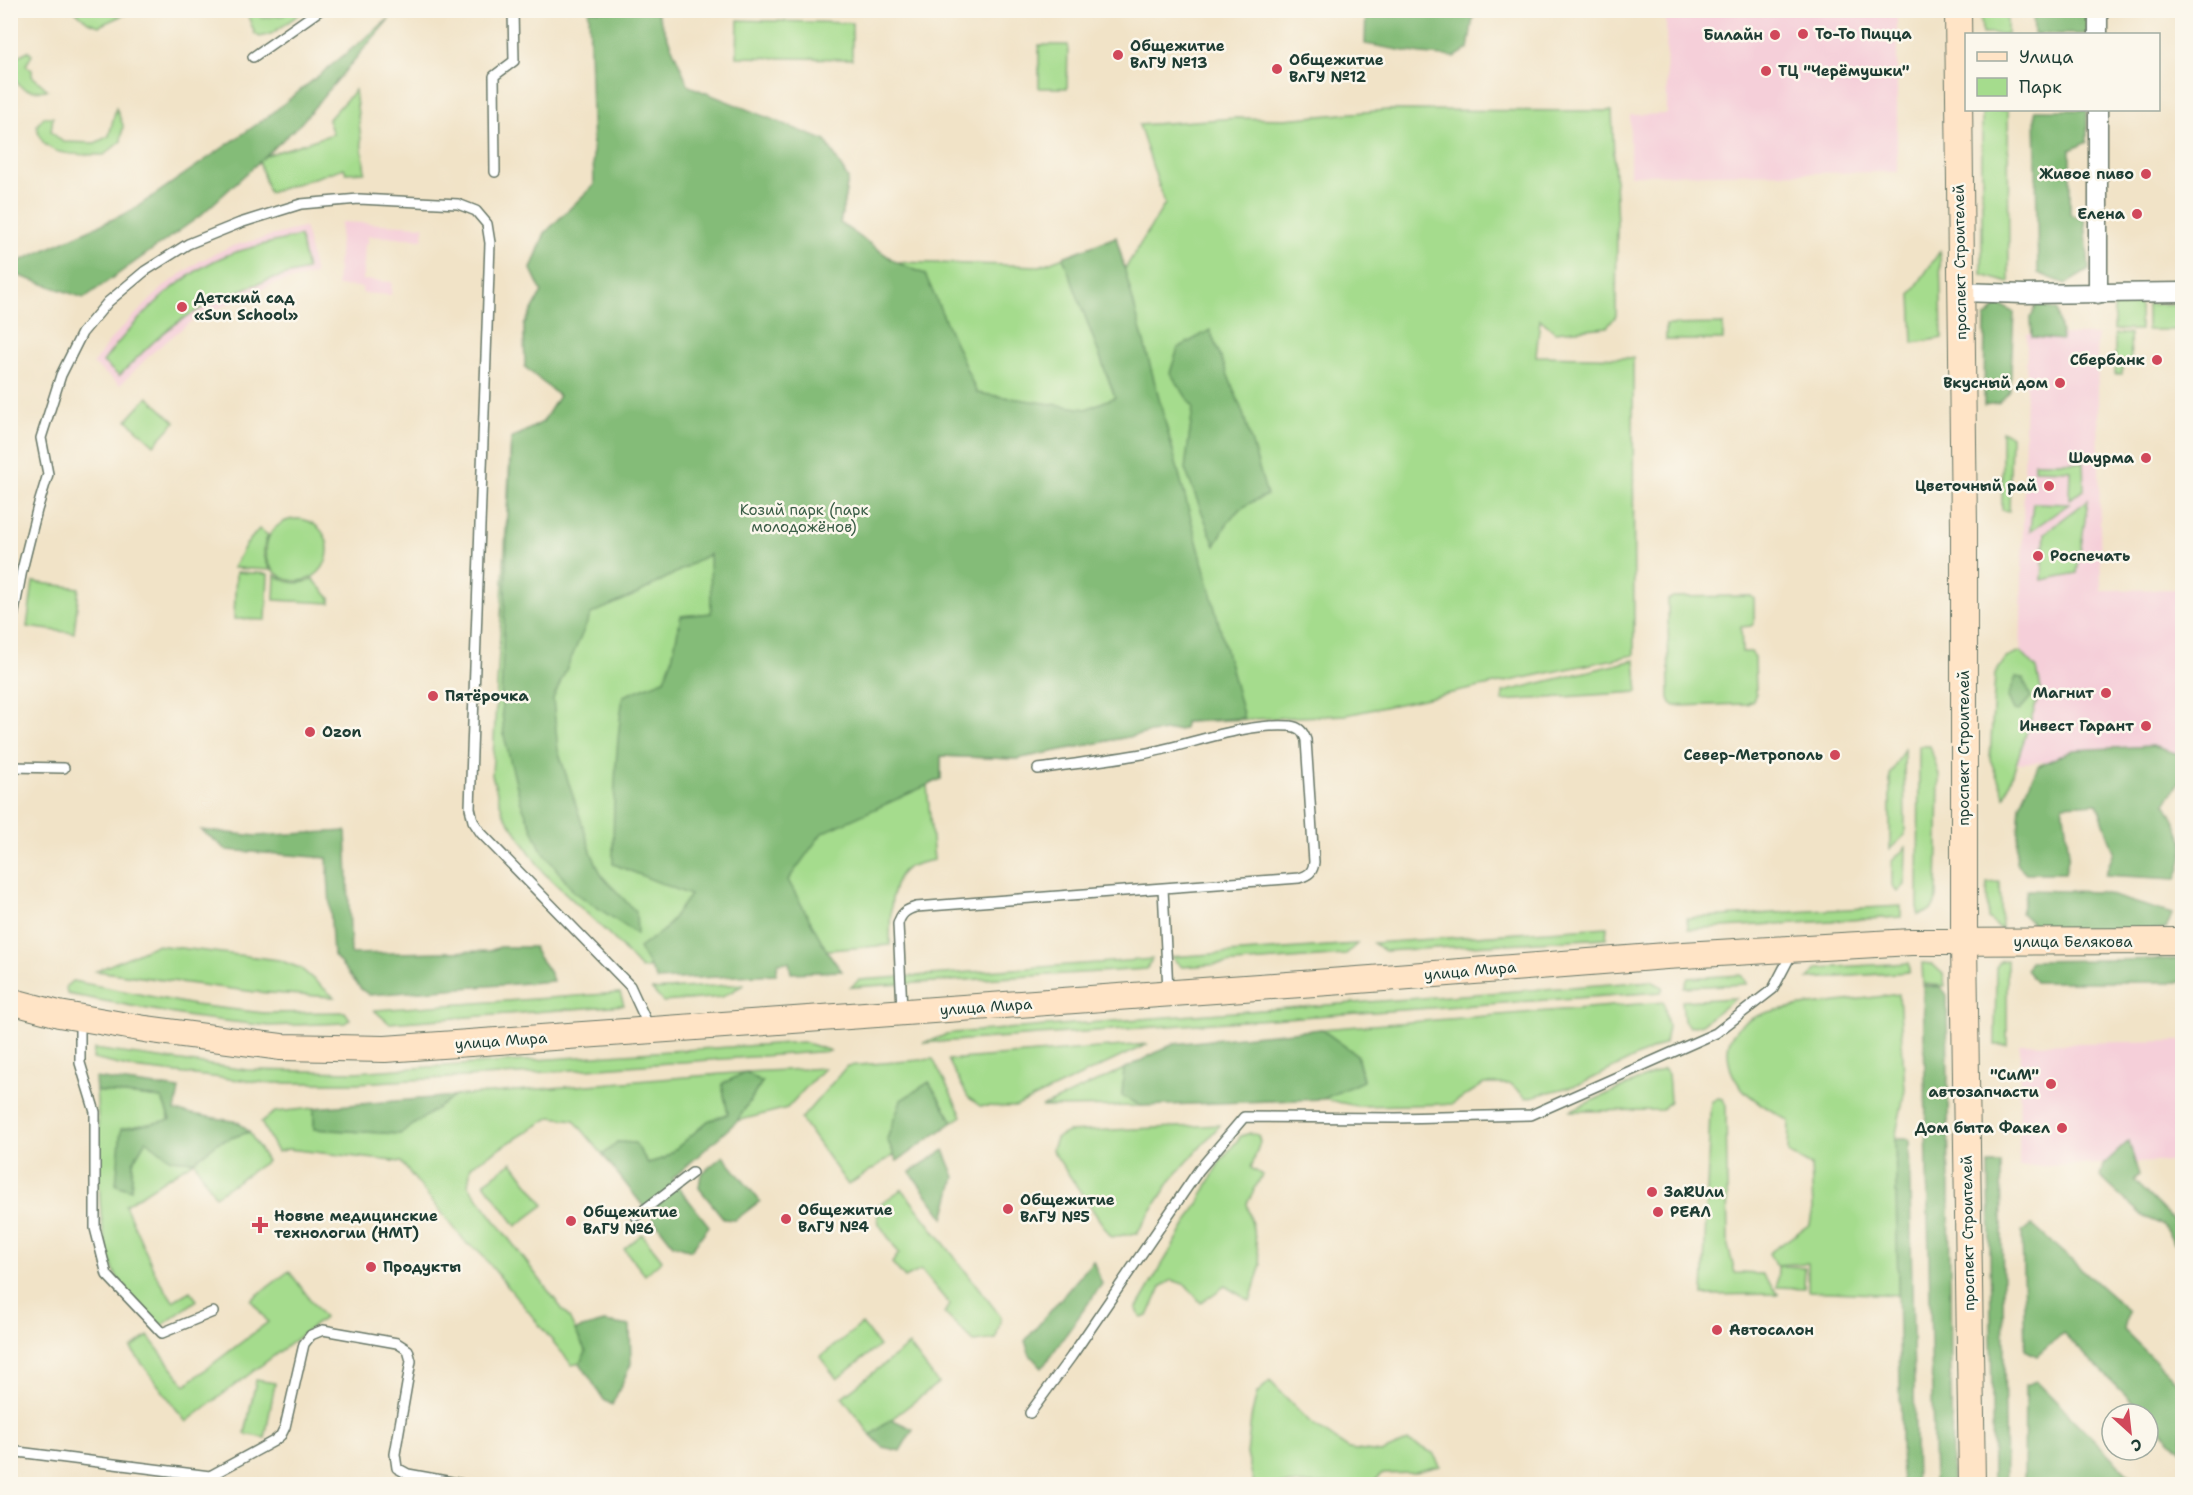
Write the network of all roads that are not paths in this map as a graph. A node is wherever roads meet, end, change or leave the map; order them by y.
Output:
1 (320, 10) edge
2 (513, 10) edge
3 (1958, 10) edge
4 (2098, 10) edge
5 (2098, 33) edge
6 (253, 57) dead end
7 (2098, 111) edge
8 (495, 172) dead end
9 (1960, 292) junction
10 (2182, 292) edge
11 (2098, 294) junction
12 (10, 633) edge
13 (10, 767) edge
14 (64, 768) dead end
15 (1038, 769) dead end
16 (1163, 888) junction
17 (2182, 941) edge
18 (1964, 943) junction
19 (1795, 949) junction
20 (1168, 994) junction
21 (10, 1001) edge
22 (903, 1012) junction
23 (80, 1018) junction
24 (650, 1030) junction
25 (692, 1173) dead end
26 (636, 1216) dead end
27 (213, 1312) dead end
28 (1030, 1413) dead end
29 (10, 1451) edge
30 (209, 1480) edge
31 (463, 1485) edge
32 (1972, 1485) edge

1 - 6 lane
2 - 8 lane
3 - 9 main road, проспект Строителей
4 - 5 street
7 - 11 street
9 - 11 street
9 - 18 main road, проспект Строителей
10 - 11 street
12 - 24 lane
13 - 14 lane
15 - 16 lane
16 - 20 lane
16 - 22 lane
17 - 18 main road, улица Белякова
18 - 19 main road, улица Мира
18 - 32 main road, проспект Строителей
19 - 20 main road, улица Мира
19 - 28 lane
20 - 22 main road, улица Мира
21 - 23 main road, улица Мира
22 - 24 main road, улица Мира
23 - 24 main road, улица Мира
23 - 27 lane
25 - 26 lane
29 - 30 lane
30 - 31 lane

